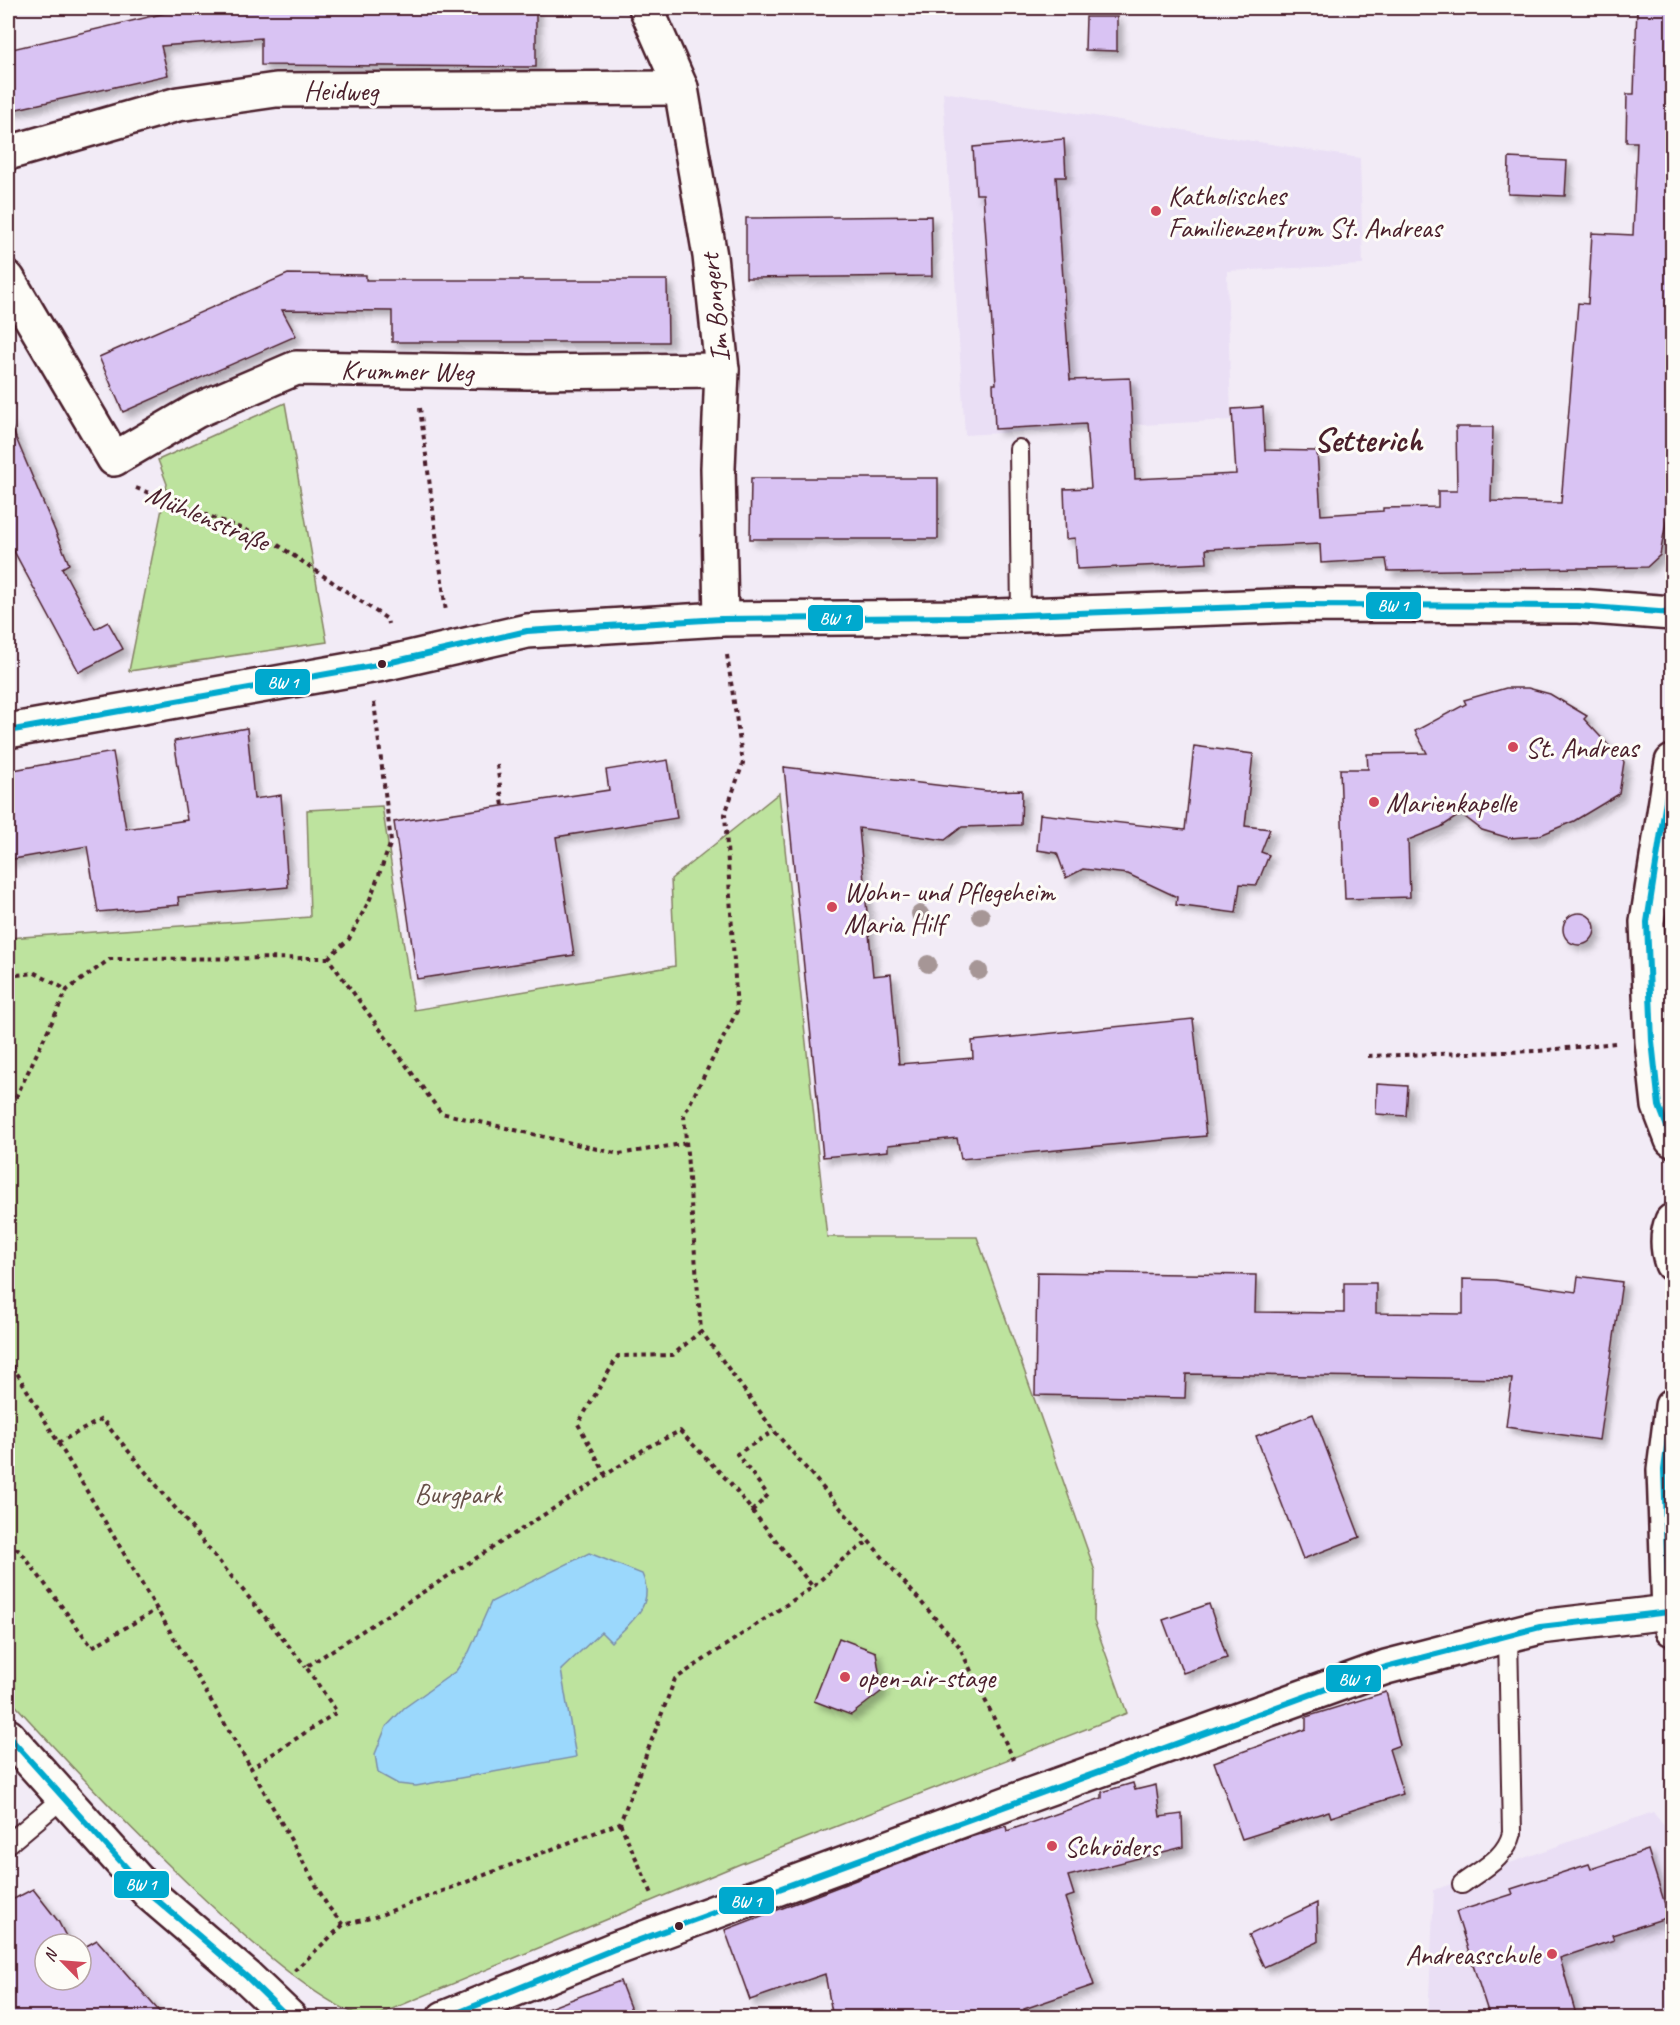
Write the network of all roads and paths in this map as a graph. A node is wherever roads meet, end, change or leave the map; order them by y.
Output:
1 (646, 8) edge
2 (681, 88) junction
3 (8, 153) edge
4 (8, 279) edge
5 (415, 370) junction
6 (722, 370) junction
7 (1019, 449) dead end
8 (114, 459) junction
9 (1672, 613) edge
10 (1021, 615) junction
11 (721, 619) junction
12 (450, 648) junction
13 (383, 663) junction
14 (8, 732) edge
15 (1672, 762) edge
16 (497, 765) dead end
17 (503, 806) dead end
18 (328, 958) junction
19 (8, 976) edge
20 (67, 990) junction
21 (1619, 1043) dead end
22 (1368, 1056) dead end
23 (8, 1114) edge
24 (1672, 1140) edge
25 (688, 1143) junction
26 (1672, 1221) edge
27 (1672, 1264) edge
28 (701, 1331) junction
29 (8, 1358) edge
30 (1672, 1406) edge
31 (774, 1431) junction
32 (58, 1443) junction
33 (606, 1475) junction
34 (752, 1511) junction
35 (869, 1541) junction
36 (8, 1543) edge
37 (813, 1587) junction
38 (156, 1610) junction
39 (1670, 1621) edge
40 (1509, 1636) junction
41 (306, 1667) junction
42 (8, 1736) edge
43 (251, 1768) junction
44 (1030, 1795) junction
45 (64, 1797) junction
46 (620, 1823) junction
47 (8, 1844) edge
48 (1462, 1884) dead end
49 (343, 1925) junction
50 (669, 1929) junction
51 (289, 1976) dead end
52 (290, 2018) edge
53 (391, 2018) edge
54 (404, 2018) edge
55 (444, 2018) edge

1 - 2 street, Im Bongert
2 - 3 street, Heidweg
2 - 6 street, Im Bongert
4 - 8 street
5 - 6 street, Krummer Weg
5 - 8 street, Krummer Weg
5 - 12 path
6 - 11 street, Im Bongert
7 - 10 lane
8 - 13 path, Mühlenstraße
9 - 10 street
10 - 11 street
11 - 12 street
11 - 25 path
12 - 13 street
13 - 14 street
13 - 18 path, Mühlenstraße
15 - 24 street
16 - 17 path
18 - 20 path
18 - 25 path
19 - 20 path
20 - 23 path
21 - 22 path
25 - 28 path
26 - 27 street
28 - 31 path
28 - 33 path
29 - 32 path
30 - 39 street
31 - 34 path
31 - 35 path
32 - 38 path
32 - 41 path
33 - 34 path
33 - 41 path
34 - 37 path
35 - 37 path
35 - 44 path
36 - 38 path
37 - 46 path
38 - 43 path
39 - 40 street
40 - 44 street
40 - 48 lane
41 - 43 path
42 - 45 street
43 - 49 path
44 - 50 street
45 - 47 lane
45 - 52 street
46 - 49 path
46 - 50 path
49 - 51 path
50 - 55 street
53 - 54 path

